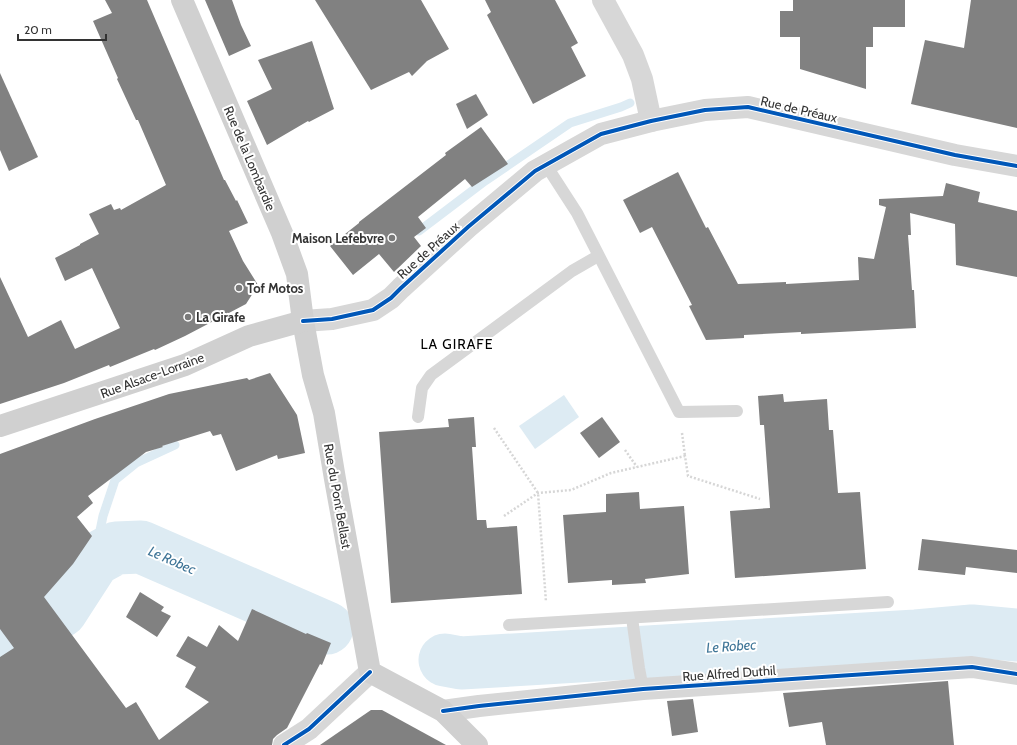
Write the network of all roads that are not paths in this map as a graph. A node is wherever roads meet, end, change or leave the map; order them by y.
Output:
1 (182, 0) edge
2 (603, 0) edge
3 (651, 121) junction
4 (546, 165) junction
5 (1017, 166) edge
6 (598, 256) junction
7 (303, 321) junction
8 (737, 412) dead end
9 (418, 417) dead end
10 (0, 426) edge
11 (888, 602) dead end
12 (632, 618) junction
13 (509, 625) dead end
14 (370, 672) junction
15 (1017, 674) edge
16 (641, 679) junction
17 (443, 711) junction
18 (284, 745) edge
19 (477, 745) edge

1 - 7 main road, Rue de la Lombardie
2 - 3 street
3 - 4 street, Rue de Préaux
3 - 5 street, Rue de Préaux
4 - 6 lane
4 - 7 street, Rue de Préaux
6 - 8 lane
6 - 9 lane
7 - 10 main road, Rue Alsace-Lorraine
7 - 14 main road, Rue du Pont Bellast
11 - 12 lane
12 - 13 lane
12 - 16 lane
14 - 17 main road
14 - 18 street
15 - 16 street, Rue Alfred Duthil
16 - 17 street, Rue Alfred Duthil
17 - 19 main road

